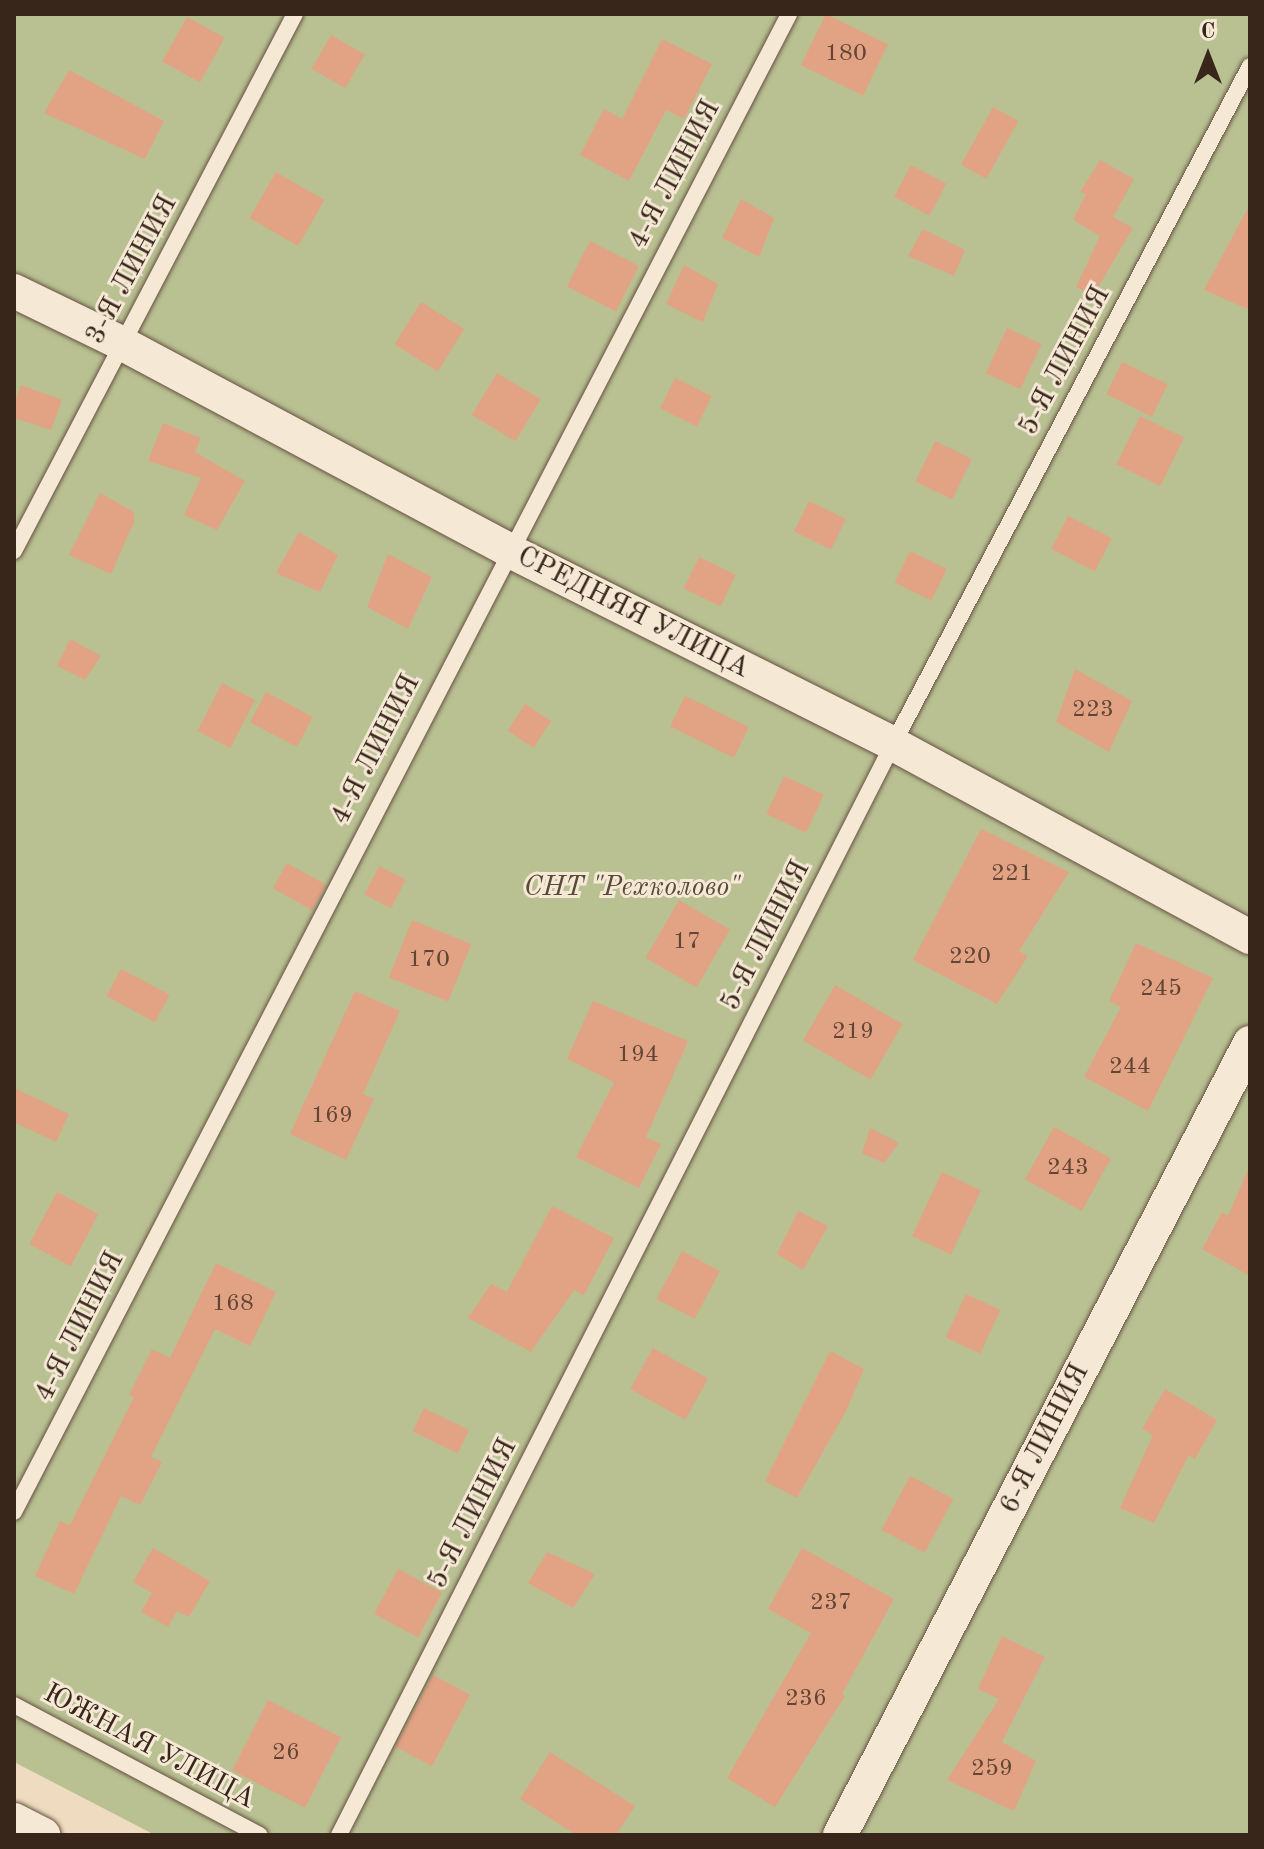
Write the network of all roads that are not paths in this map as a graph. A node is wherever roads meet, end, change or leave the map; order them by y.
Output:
1 (295, 14) edge
2 (789, 14) edge
3 (1250, 66) edge
4 (14, 291) edge
5 (123, 344) junction
6 (508, 550) junction
7 (14, 551) edge
8 (893, 744) junction
9 (1250, 937) edge
10 (1250, 1043) edge
11 (14, 1512) edge
12 (14, 1705) edge
13 (14, 1820) edge
14 (43, 1835) edge
15 (260, 1835) edge
16 (339, 1835) edge
17 (840, 1835) edge

1 - 5 lane, 3-Я ЛИНИЯ
2 - 6 lane, 4-Я ЛИНИЯ
3 - 8 lane, 5-Я ЛИНИЯ
4 - 5 street, СРЕДНЯЯ УЛИЦА
5 - 6 street, СРЕДНЯЯ УЛИЦА
5 - 7 lane, 3-Я ЛИНИЯ
6 - 8 street, СРЕДНЯЯ УЛИЦА
6 - 11 lane, 4-Я ЛИНИЯ
8 - 9 street, СРЕДНЯЯ УЛИЦА
8 - 16 lane, 5-Я ЛИНИЯ
10 - 17 street, 6-Я ЛИНИЯ
12 - 15 lane, ЮЖНАЯ УЛИЦА
13 - 14 street

